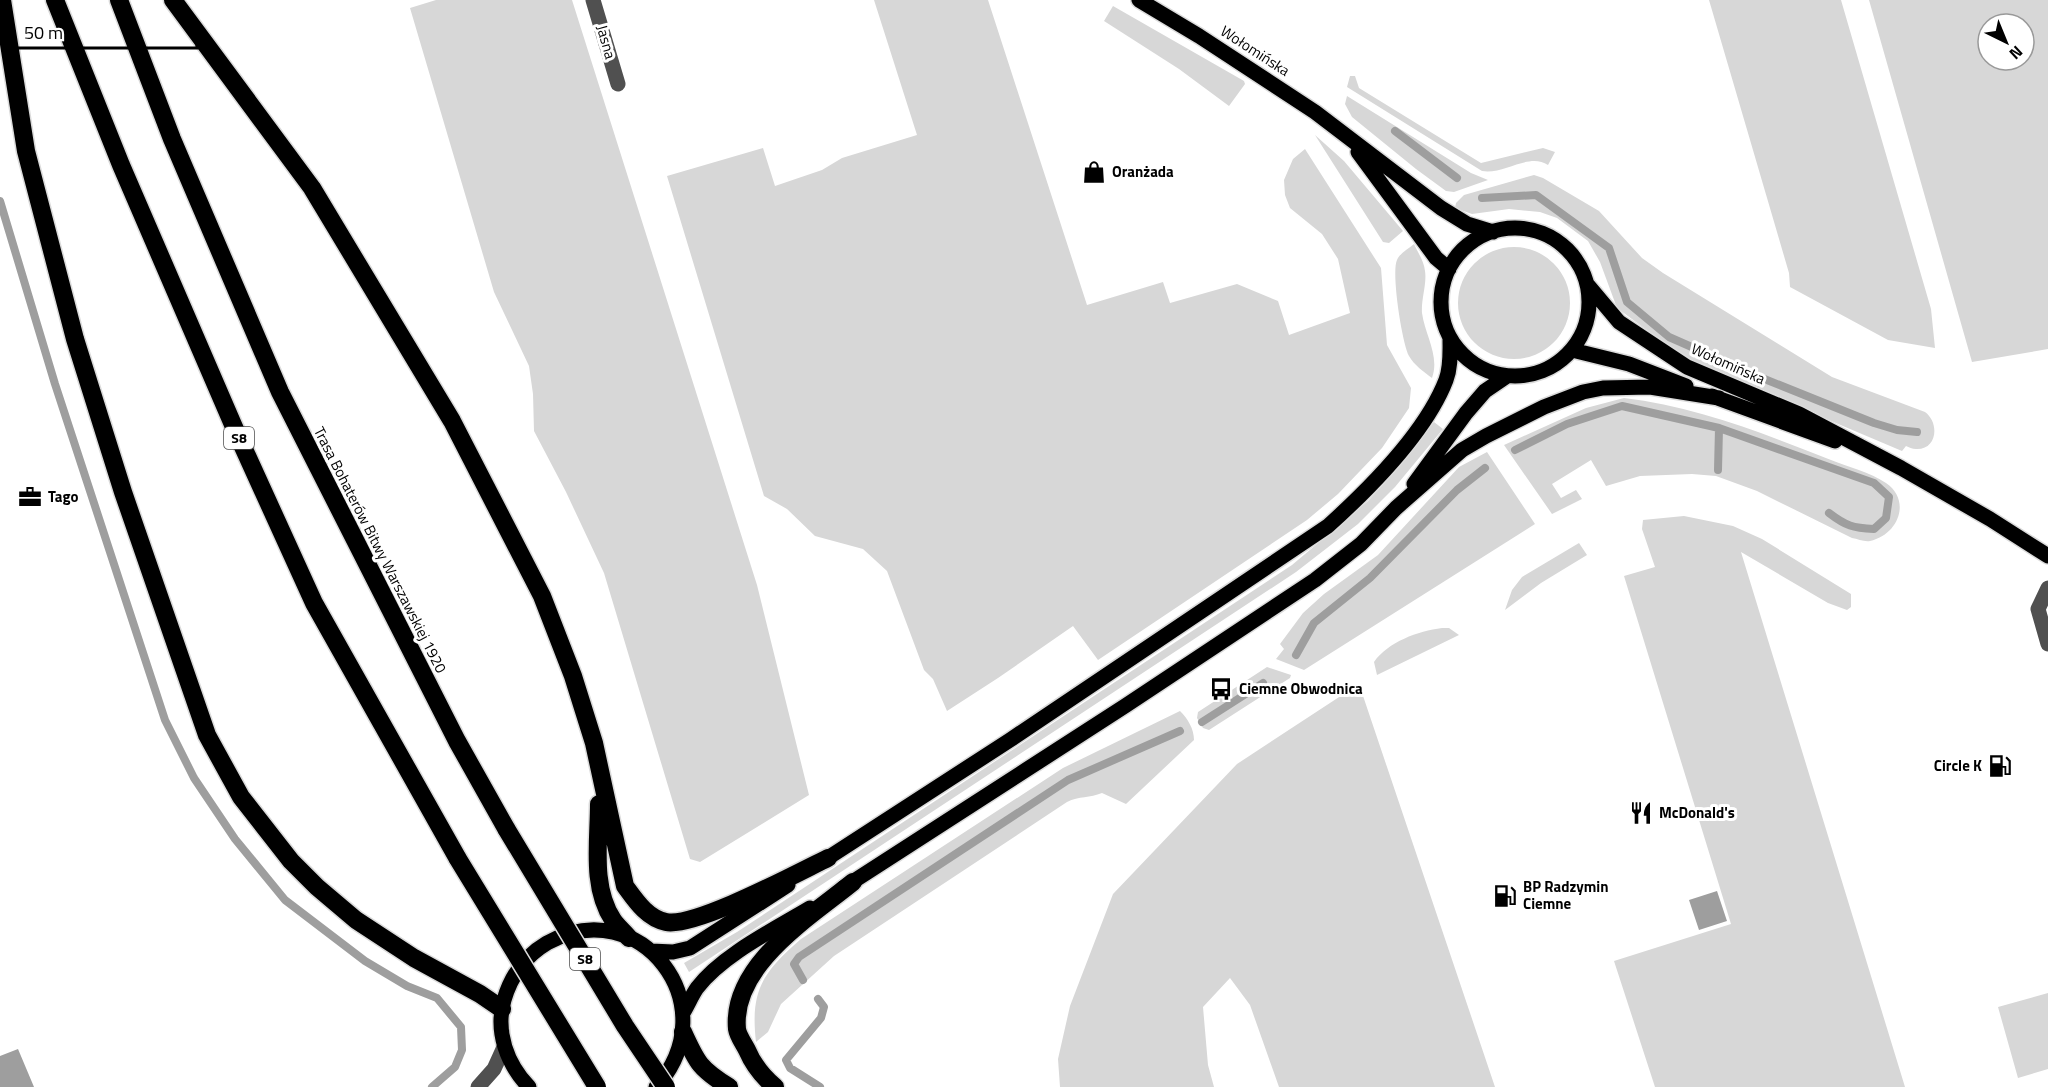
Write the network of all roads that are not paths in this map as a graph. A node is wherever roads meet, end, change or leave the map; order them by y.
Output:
1 (2, 0) edge
2 (55, 0) edge
3 (119, 0) edge
4 (173, 0) edge
5 (594, 0) edge
6 (1139, 0) edge
7 (618, 84) dead end
8 (1347, 138) junction
9 (1492, 232) junction
10 (1449, 269) junction
11 (1587, 284) junction
12 (1450, 339) junction
13 (1572, 350) junction
14 (1508, 376) junction
15 (1719, 399) junction
16 (1871, 453) junction
17 (1396, 508) junction
18 (2048, 556) edge
19 (2048, 588) edge
20 (2048, 644) edge
21 (599, 772) junction
22 (828, 858) junction
23 (853, 882) junction
24 (629, 938) junction
25 (651, 951) junction
26 (501, 1009) junction
27 (683, 1013) junction
28 (683, 1032) junction
29 (504, 1047) junction
30 (478, 1087) edge
31 (530, 1087) edge
32 (597, 1087) edge
33 (656, 1087) edge
34 (666, 1087) edge
35 (729, 1087) edge
36 (775, 1087) edge

1 - 26 highway
2 - 32 highway, S8, bridge
3 - 34 highway, Trasa Bohaterów Bitwy Warszawskiej 1920 / S8, bridge
4 - 21 highway
5 - 7 street, Jasna
6 - 8 main road, Wołomińska
8 - 9 main road, Wołomińska
8 - 10 main road, Wołomińska
9 - 10 main road
9 - 11 main road
10 - 12 main road
11 - 13 main road
11 - 16 main road, Wołomińska
12 - 14 main road
12 - 22 main road
13 - 14 main road
13 - 15 main road, Wołomińska
14 - 17 main road
15 - 16 main road, Wołomińska
15 - 17 main road
16 - 18 main road, Wołomińska
17 - 23 main road
19 - 20 street
21 - 22 highway
21 - 24 highway
22 - 25 main road
23 - 27 main road
23 - 36 highway
24 - 25 main road
24 - 26 main road
25 - 27 main road
26 - 29 main road
27 - 28 main road
28 - 33 main road
28 - 35 highway
29 - 30 street
29 - 31 main road

